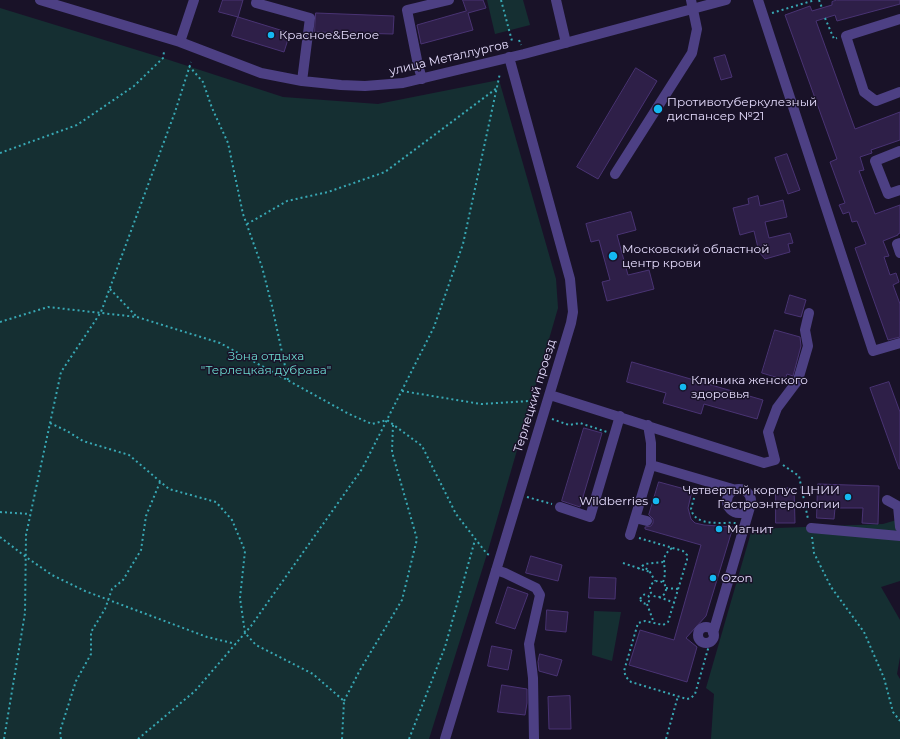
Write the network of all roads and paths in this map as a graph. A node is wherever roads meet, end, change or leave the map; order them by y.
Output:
1 (40, 0) edge
2 (194, 0) edge
3 (257, 0) edge
4 (449, 0) edge
5 (500, 0) edge
6 (556, 0) edge
7 (726, 0) edge
8 (758, 0) edge
9 (815, 0) edge
10 (819, 0) edge
11 (692, 4) edge
12 (822, 8) dead end
13 (764, 16) junction
14 (825, 18) dead end
15 (900, 19) edge
16 (846, 36) junction
17 (519, 40) dead end
18 (512, 41) dead end
19 (180, 42) junction
20 (566, 43) junction
21 (521, 45) dead end
22 (164, 52) dead end
23 (509, 57) junction
24 (191, 62) dead end
25 (189, 66) junction
26 (500, 73) dead end
27 (422, 79) junction
28 (302, 80) junction
29 (497, 87) junction
30 (900, 92) edge
31 (900, 151) edge
32 (0, 153) edge
33 (615, 174) dead end
34 (900, 190) edge
35 (247, 224) junction
36 (900, 243) edge
37 (900, 253) edge
38 (109, 289) junction
39 (101, 312) junction
40 (809, 314) dead end
41 (137, 317) junction
42 (0, 322) edge
43 (900, 343) edge
44 (288, 380) junction
45 (402, 391) junction
46 (550, 395) junction
47 (538, 405) dead end
48 (620, 416) junction
49 (551, 418) dead end
50 (387, 420) junction
51 (50, 423) junction
52 (393, 424) junction
53 (648, 425) junction
54 (615, 434) junction
55 (775, 460) junction
56 (651, 465) junction
57 (160, 482) junction
58 (694, 489) dead end
59 (736, 490) junction
60 (518, 494) junction
61 (887, 500) dead end
62 (560, 507) joint
63 (750, 507) junction
64 (0, 512) edge
65 (30, 514) junction
66 (635, 518) junction
67 (647, 521) dead end
68 (745, 524) junction
69 (900, 527) edge
70 (810, 528) junction
71 (630, 536) dead end
72 (900, 536) edge
73 (0, 537) edge
74 (642, 539) dead end
75 (475, 540) junction
76 (672, 548) junction
77 (26, 557) junction
78 (500, 558) junction
79 (663, 562) junction
80 (623, 563) dead end
81 (642, 565) junction
82 (638, 569) junction
83 (496, 570) junction
84 (650, 572) junction
85 (655, 581) junction
86 (663, 582) junction
87 (666, 588) junction
88 (678, 589) junction
89 (653, 595) junction
90 (649, 597) junction
91 (658, 597) junction
92 (647, 603) junction
93 (675, 603) junction
94 (654, 623) junction
95 (245, 634) junction
96 (712, 637) joint
97 (236, 644) junction
98 (678, 696) junction
99 (344, 701) junction
100 (900, 721) edge
101 (4, 739) edge
102 (61, 739) edge
103 (138, 739) edge
104 (342, 739) edge
105 (409, 739) edge
106 (445, 739) edge
107 (534, 739) edge
108 (666, 739) edge

1 - 19 street, улица Металлургов
2 - 19 street
3 - 28 street
4 - 27 street
5 - 18 path
6 - 20 street
7 - 11 street, улица Металлургов
8 - 13 street
9 - 13 path
10 - 12 path
11 - 20 street, улица Металлургов
11 - 33 street
13 - 43 street
14 - 16 path
15 - 16 street
16 - 30 street
17 - 21 path
19 - 28 street, улица Металлургов
20 - 23 street, улица Металлургов
22 - 32 path
23 - 27 street, улица Металлургов
23 - 46 street, Терлецкий проезд
24 - 25 path
25 - 35 path
25 - 38 path
26 - 29 path
27 - 28 street, улица Металлургов
29 - 35 path
29 - 45 path
31 - 34 street
35 - 44 path
36 - 37 street
38 - 39 path
38 - 41 path
39 - 41 path
39 - 42 path
39 - 51 path
40 - 55 street
41 - 44 path
44 - 50 path
45 - 47 path
45 - 50 path
46 - 48 street
46 - 60 street, Терлецкий проезд
48 - 53 street
48 - 54 street
49 - 54 path
50 - 52 path
50 - 95 path
51 - 57 path
51 - 65 path
52 - 75 path
52 - 99 path
53 - 55 street
53 - 56 street
54 - 62 street
55 - 70 path
56 - 59 street
56 - 66 street
57 - 95 path
57 - 102 path
58 - 68 path
59 - 63 street
59 - 63 street
60 - 62 path
60 - 78 street, Терлецкий проезд
61 - 69 street
63 - 68 street
64 - 65 path
65 - 77 path
66 - 67 street
66 - 71 street
68 - 96 street
70 - 72 street
70 - 100 path
73 - 77 path
74 - 76 path
75 - 78 path
75 - 105 path
76 - 79 path
76 - 88 path
77 - 97 path
77 - 101 path
78 - 83 street, Терлецкий проезд
79 - 81 path
79 - 86 path
80 - 82 path
81 - 82 path
81 - 84 path
82 - 84 path
83 - 106 street, Терлецкий проезд
83 - 107 street
84 - 85 path
85 - 86 path
85 - 89 path
86 - 87 path
87 - 88 path
87 - 91 path
88 - 93 path
89 - 90 path
89 - 91 path
90 - 92 path
90 - 92 path
91 - 93 path
92 - 94 path
93 - 94 path
94 - 98 path
95 - 97 path
95 - 99 path
96 - 98 path
97 - 103 path
98 - 108 path
99 - 104 path

